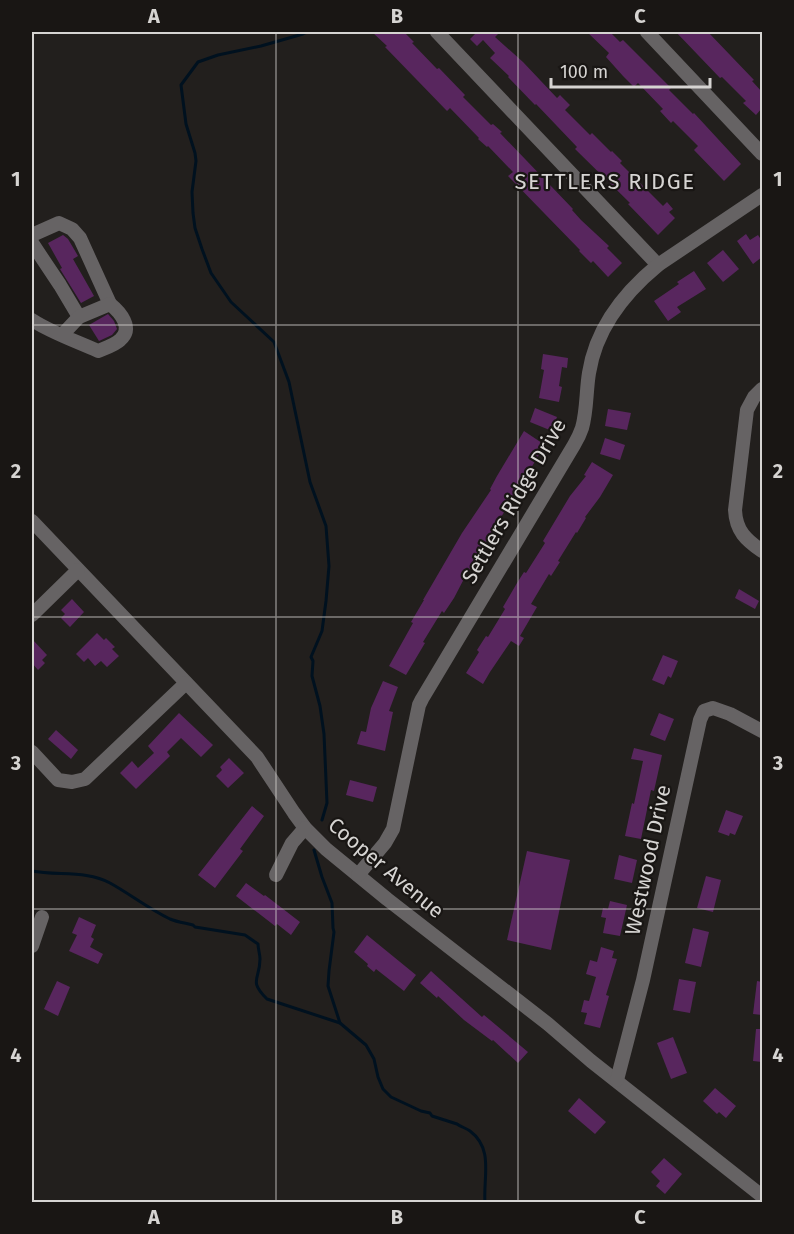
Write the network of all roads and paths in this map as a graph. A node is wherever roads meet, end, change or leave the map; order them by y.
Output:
1 (437, 32) edge
2 (647, 32) edge
3 (762, 154) edge
4 (762, 195) edge
5 (32, 235) edge
6 (32, 243) edge
7 (658, 265) junction
8 (110, 304) junction
9 (79, 317) junction
10 (32, 320) edge
11 (62, 335) junction
12 (762, 389) edge
13 (32, 521) edge
14 (762, 551) edge
15 (78, 570) junction
16 (32, 615) edge
17 (186, 683) junction
18 (762, 731) edge
19 (32, 752) edge
20 (305, 828) junction
21 (276, 875) dead end
22 (358, 875) junction
23 (42, 917) dead end
24 (32, 946) edge
25 (617, 1080) junction
26 (762, 1196) edge

1 - 7 street
2 - 3 street
4 - 7 street, Settlers Ridge Drive
5 - 8 street
6 - 9 street
7 - 22 street, Settlers Ridge Drive
8 - 9 street
8 - 11 street
9 - 11 street
10 - 11 street
12 - 14 street
13 - 15 street, Cooper Avenue
15 - 16 street
15 - 17 street, Cooper Avenue
17 - 19 street
17 - 20 street, Cooper Avenue
18 - 25 street, Westwood Drive
20 - 21 street
20 - 22 street, Cooper Avenue
22 - 25 street, Cooper Avenue
23 - 24 street
25 - 26 street, Cooper Avenue

